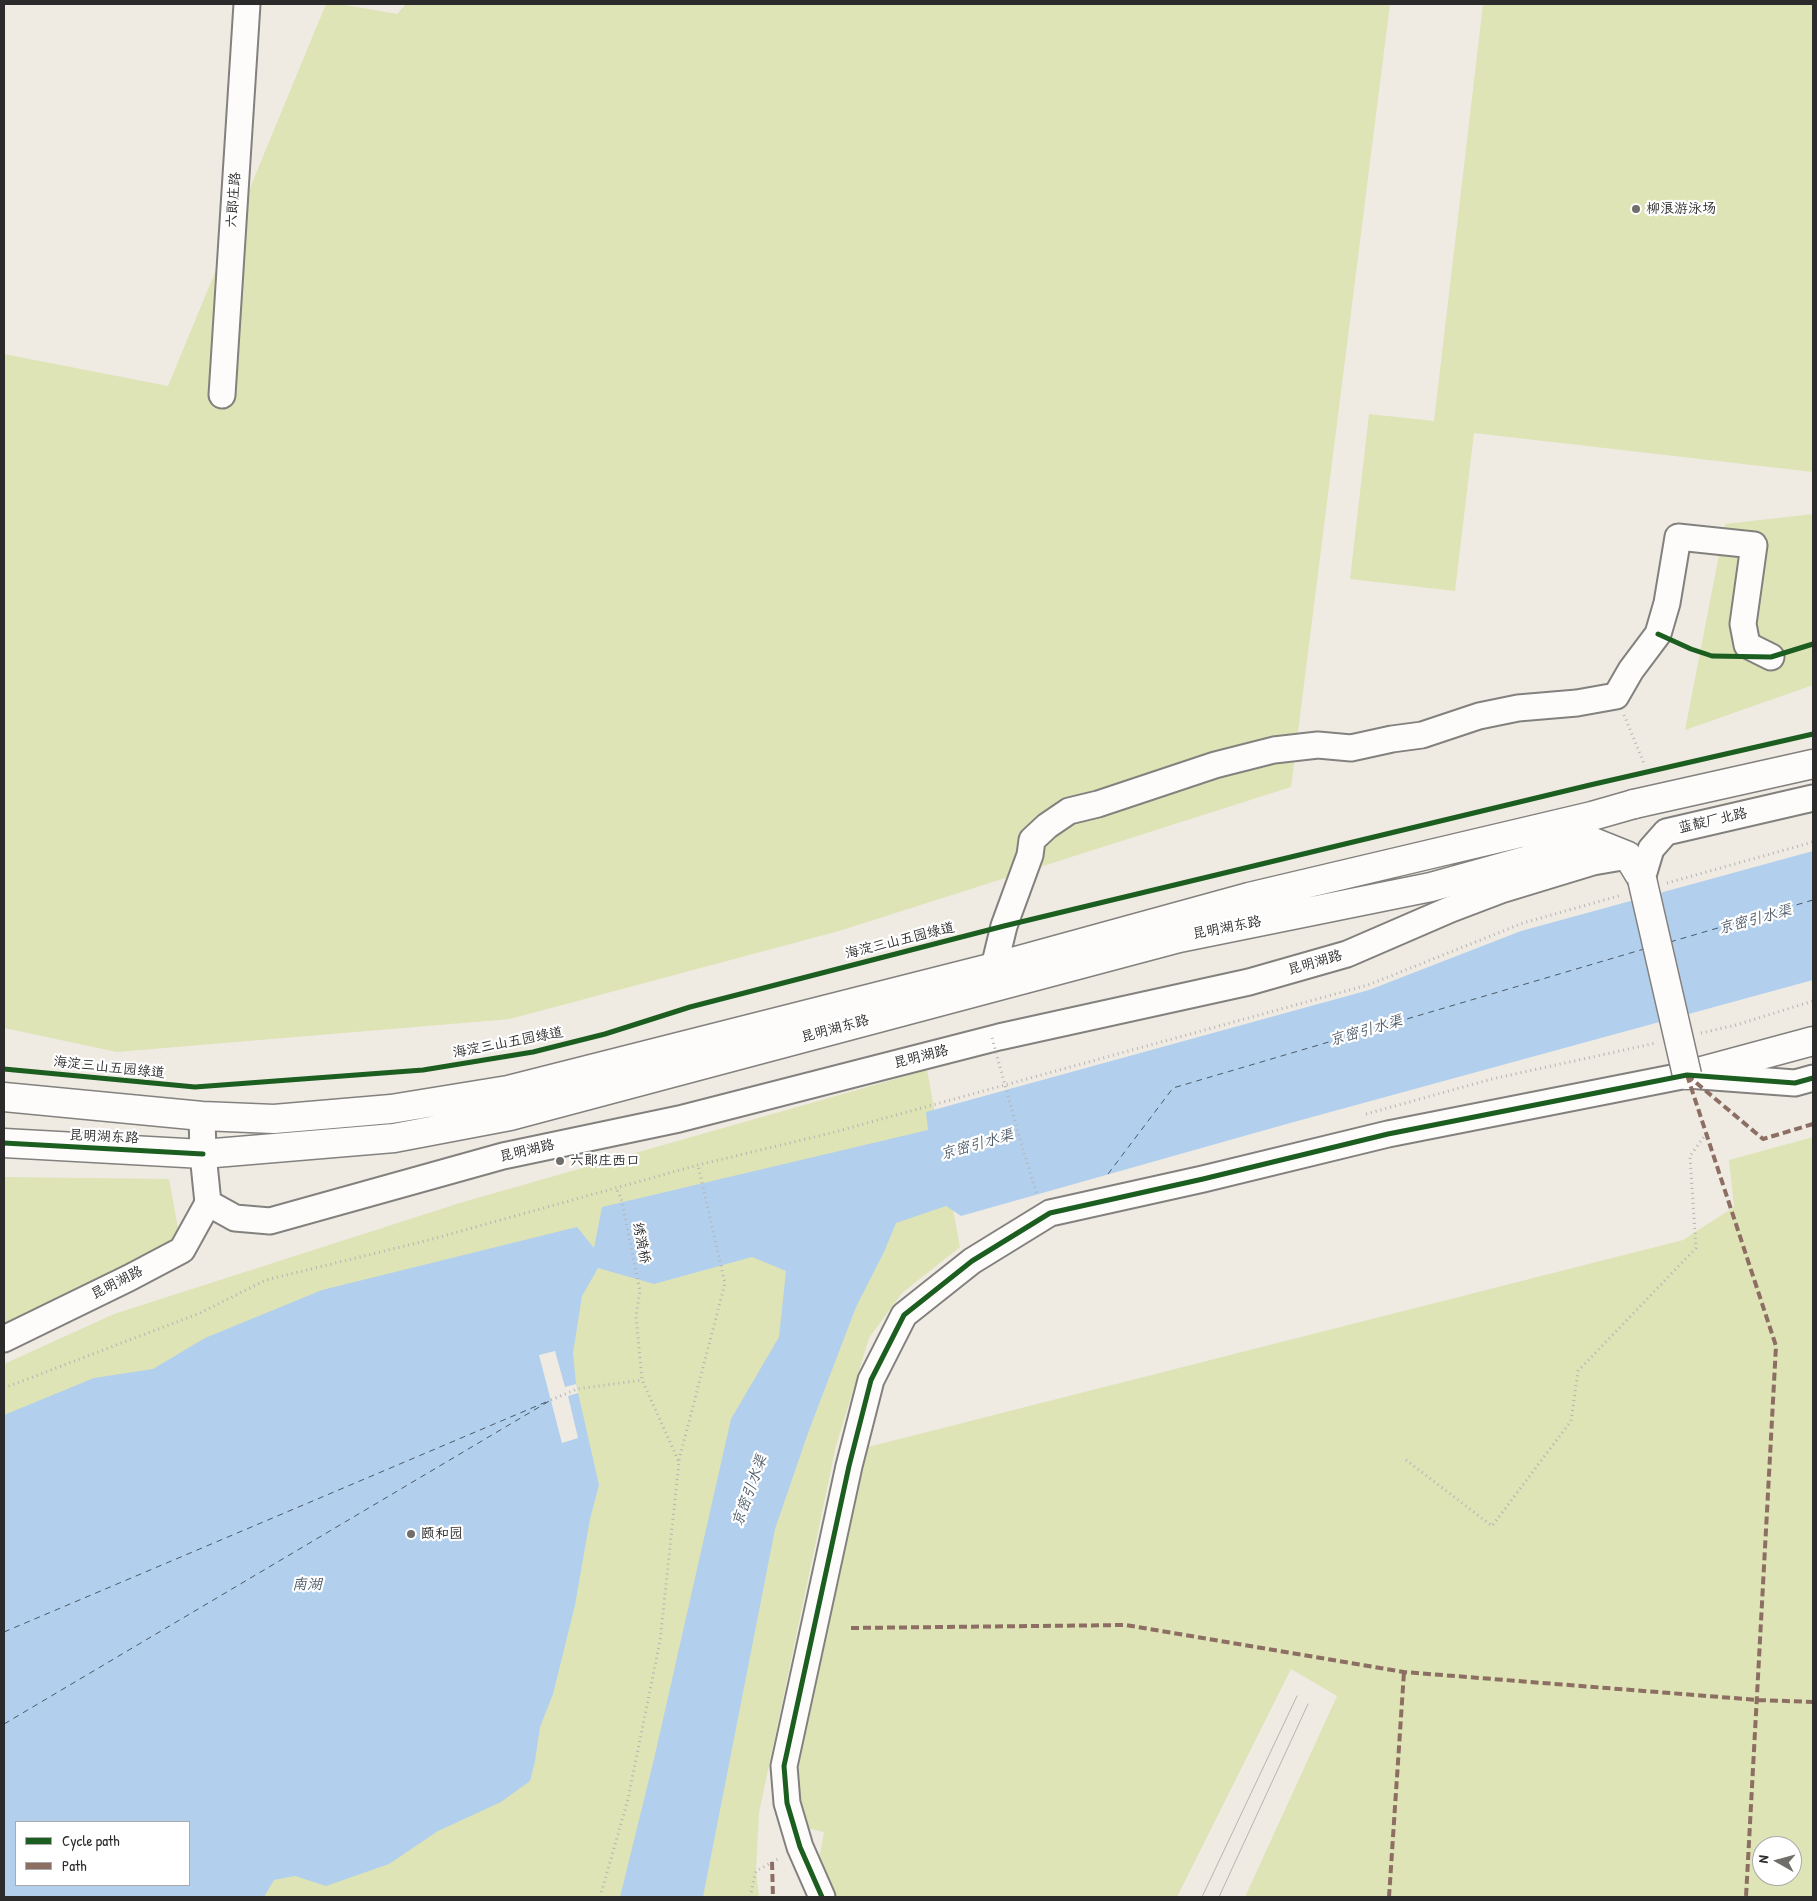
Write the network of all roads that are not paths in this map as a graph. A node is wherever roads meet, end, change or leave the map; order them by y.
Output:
1 (247, 4) edge
2 (222, 395) dead end
3 (1771, 658) dead end
4 (1813, 764) edge
5 (1813, 798) edge
6 (1628, 856) junction
7 (1642, 886) junction
8 (994, 967) junction
9 (1813, 1041) edge
10 (1687, 1075) junction
11 (1813, 1078) edge
12 (4, 1097) edge
13 (202, 1116) junction
14 (4, 1144) edge
15 (203, 1154) junction
16 (208, 1203) junction
17 (4, 1339) edge
18 (822, 1897) edge

1 - 2 street, 六郎庄路
3 - 8 street
4 - 8 main road, 昆明湖东路
5 - 7 street, 蓝靛厂北路
6 - 7 main road
6 - 15 main road, 昆明湖东路
6 - 16 street, 昆明湖路
7 - 10 main road, bridge
8 - 13 main road, 昆明湖东路
9 - 10 main road
10 - 11 street
10 - 18 street
12 - 13 main road, 昆明湖东路
13 - 15 street
14 - 15 main road, 昆明湖东路
15 - 16 street
16 - 17 street, 昆明湖路

